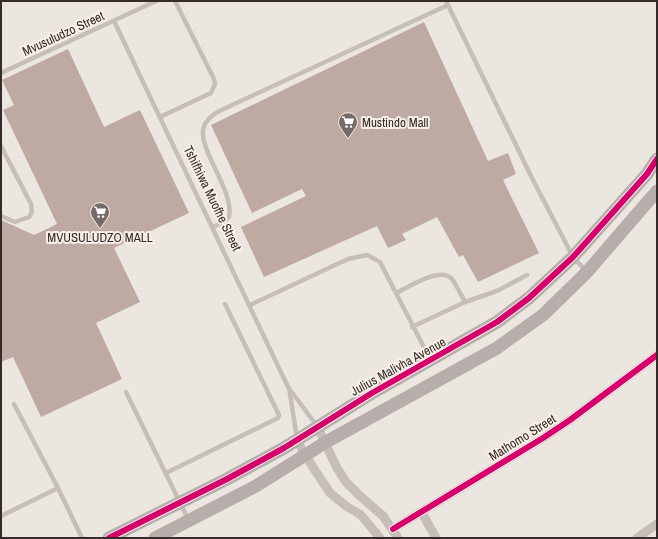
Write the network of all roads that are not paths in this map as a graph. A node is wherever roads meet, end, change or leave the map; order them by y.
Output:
1 (156, 1) edge
2 (175, 1) edge
3 (447, 3) edge
4 (114, 21) junction
5 (1, 73) edge
6 (160, 117) junction
7 (1, 146) edge
8 (657, 159) edge
9 (657, 191) edge
10 (1, 216) edge
11 (213, 227) junction
12 (572, 257) junction
13 (587, 272) junction
14 (526, 275) dead end
15 (396, 293) junction
16 (465, 302) junction
17 (225, 304) dead end
18 (250, 305) junction
19 (412, 328) junction
20 (657, 355) edge
21 (430, 360) junction
22 (288, 387) junction
23 (126, 392) dead end
24 (14, 404) dead end
25 (317, 426) junction
26 (297, 440) junction
27 (326, 442) junction
28 (305, 455) junction
29 (166, 473) junction
30 (58, 488) junction
31 (180, 502) junction
32 (422, 513) junction
33 (1, 516) edge
34 (189, 520) junction
35 (657, 524) edge
36 (393, 529) junction
37 (82, 538) edge
38 (109, 538) edge
39 (155, 538) edge
40 (380, 538) edge
41 (398, 538) edge
42 (436, 538) edge
43 (637, 538) edge

1 - 4 lane, Mvusuludzo Street
2 - 6 lane
3 - 11 lane
3 - 12 lane
4 - 5 lane, Mvusuludzo Street
4 - 6 lane, Tshifhiwa Muofhe Street
6 - 11 lane, Tshifhiwa Muofhe Street
7 - 10 lane
8 - 12 street, Julius Malivha Avenue
9 - 13 street
11 - 18 lane, Tshifhiwa Muofhe Street
12 - 13 lane
12 - 21 street, Julius Malivha Avenue
13 - 27 street
14 - 16 lane
15 - 16 lane
15 - 18 lane
15 - 19 lane
16 - 19 lane
17 - 29 lane
18 - 22 lane, Tshifhiwa Muofhe Street
19 - 21 lane
20 - 32 street, Mathomo Street
21 - 25 street, Julius Malivha Avenue
22 - 25 lane, Tshifhiwa Muofhe Street
22 - 26 lane, Tshifhiwa Muofhe Street
23 - 29 lane
24 - 30 lane
25 - 26 street, Julius Malivha Avenue
25 - 27 street, Tshifhiwa Muofhe Street
26 - 28 street, Tshifhiwa Muofhe Street
26 - 31 street, Julius Malivha Avenue
27 - 28 street
27 - 36 street, Tshifhiwa Muofhe Street
28 - 34 street
28 - 40 street, Tshifhiwa Muofhe Street
29 - 31 lane
30 - 33 lane
30 - 37 lane
31 - 34 lane
31 - 38 street, Julius Malivha Avenue
32 - 36 street, Mathomo Street
32 - 42 street
34 - 39 street
35 - 43 street
36 - 41 street, Tshifhiwa Muofhe Street

